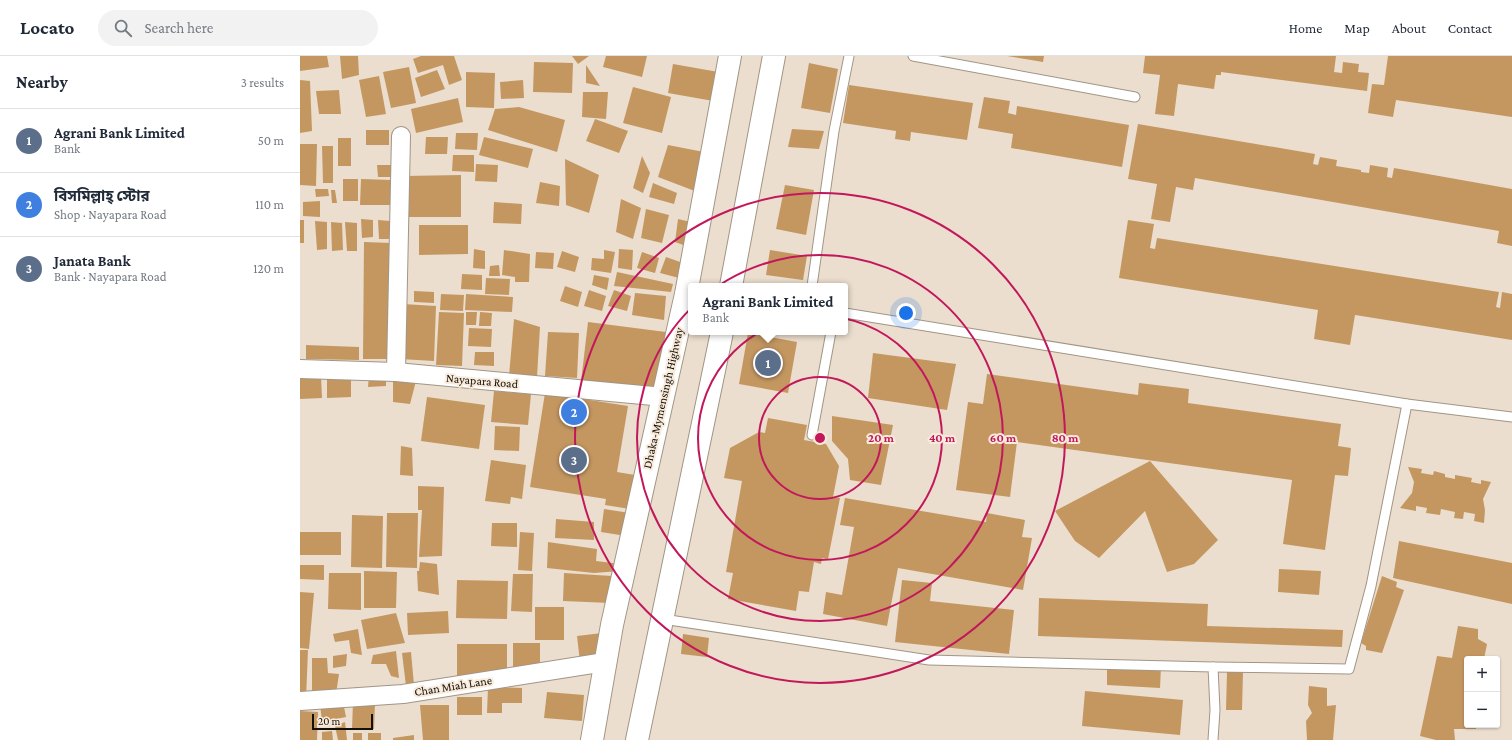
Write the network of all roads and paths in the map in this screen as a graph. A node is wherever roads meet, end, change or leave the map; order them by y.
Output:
1 (730, 56) edge
2 (774, 56) edge
3 (848, 56) edge
4 (913, 56) edge
5 (1135, 98) dead end
6 (401, 136) dead end
7 (688, 283) edge
8 (688, 283) edge
9 (732, 283) edge
10 (812, 283) edge
11 (848, 313) edge
12 (721, 335) edge
13 (830, 335) edge
14 (300, 369) edge
15 (396, 372) junction
16 (664, 397) junction
17 (1407, 404) junction
18 (1512, 417) edge
19 (812, 434) dead end
20 (663, 619) junction
21 (605, 662) junction
22 (1213, 667) junction
23 (300, 700) edge
24 (592, 740) edge
25 (637, 740) edge
26 (1213, 740) edge

1 - 8 main road, Dhaka-Mymensingh Highway
2 - 9 main road
3 - 10 lane
4 - 5 lane
6 - 15 street
7 - 16 main road, Dhaka-Mymensingh Highway
11 - 17 lane
12 - 20 main road
13 - 19 lane
14 - 15 street, Nayapara Road
15 - 16 street, Nayapara Road
16 - 21 main road, Dhaka-Mymensingh Highway
17 - 18 lane
17 - 22 lane
20 - 22 lane
20 - 25 main road
21 - 23 street, Chan Miah Lane
21 - 24 main road, Dhaka-Mymensingh Highway
22 - 26 lane

